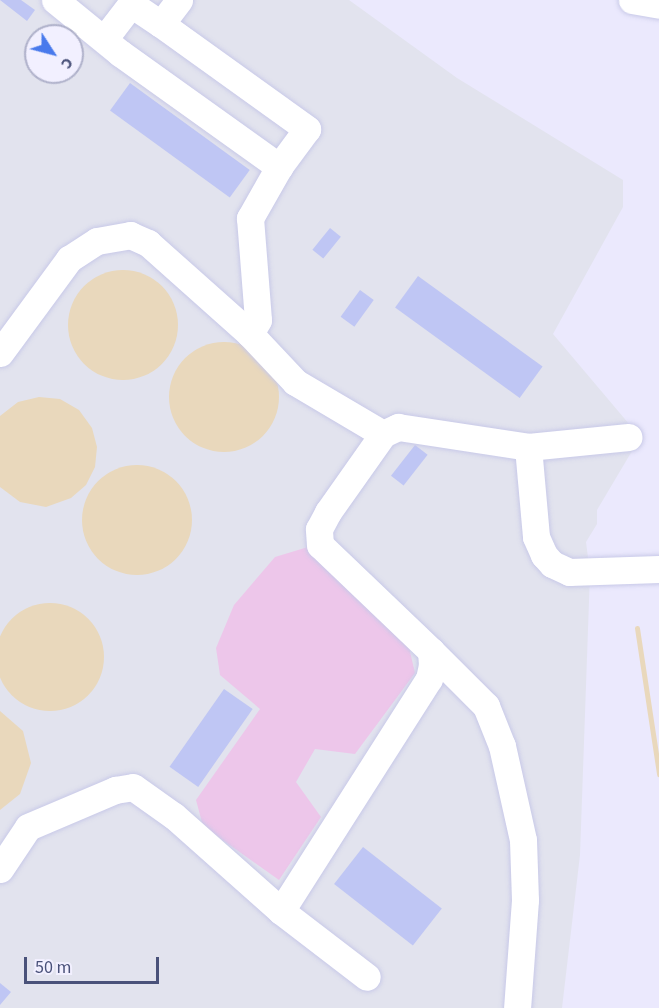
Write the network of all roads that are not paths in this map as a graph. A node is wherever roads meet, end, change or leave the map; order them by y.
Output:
1 (55, 0) edge
2 (180, 0) edge
3 (632, 0) edge
4 (659, 5) edge
5 (162, 24) junction
6 (105, 38) junction
7 (279, 167) junction
8 (249, 334) junction
9 (0, 353) edge
10 (383, 435) junction
11 (629, 436) dead end
12 (528, 447) junction
13 (659, 569) edge
14 (431, 651) junction
15 (28, 827) junction
16 (0, 836) edge
17 (0, 869) edge
18 (281, 910) junction
19 (367, 977) dead end
20 (517, 1008) edge

1 - 6 street
2 - 5 street
3 - 4 street
5 - 6 street
5 - 7 street
6 - 7 street
7 - 8 street
8 - 9 street
8 - 10 street
10 - 12 street
10 - 14 street
11 - 12 street
12 - 13 street
14 - 18 street
14 - 20 street
15 - 16 street
15 - 17 street
15 - 18 street
18 - 19 street

